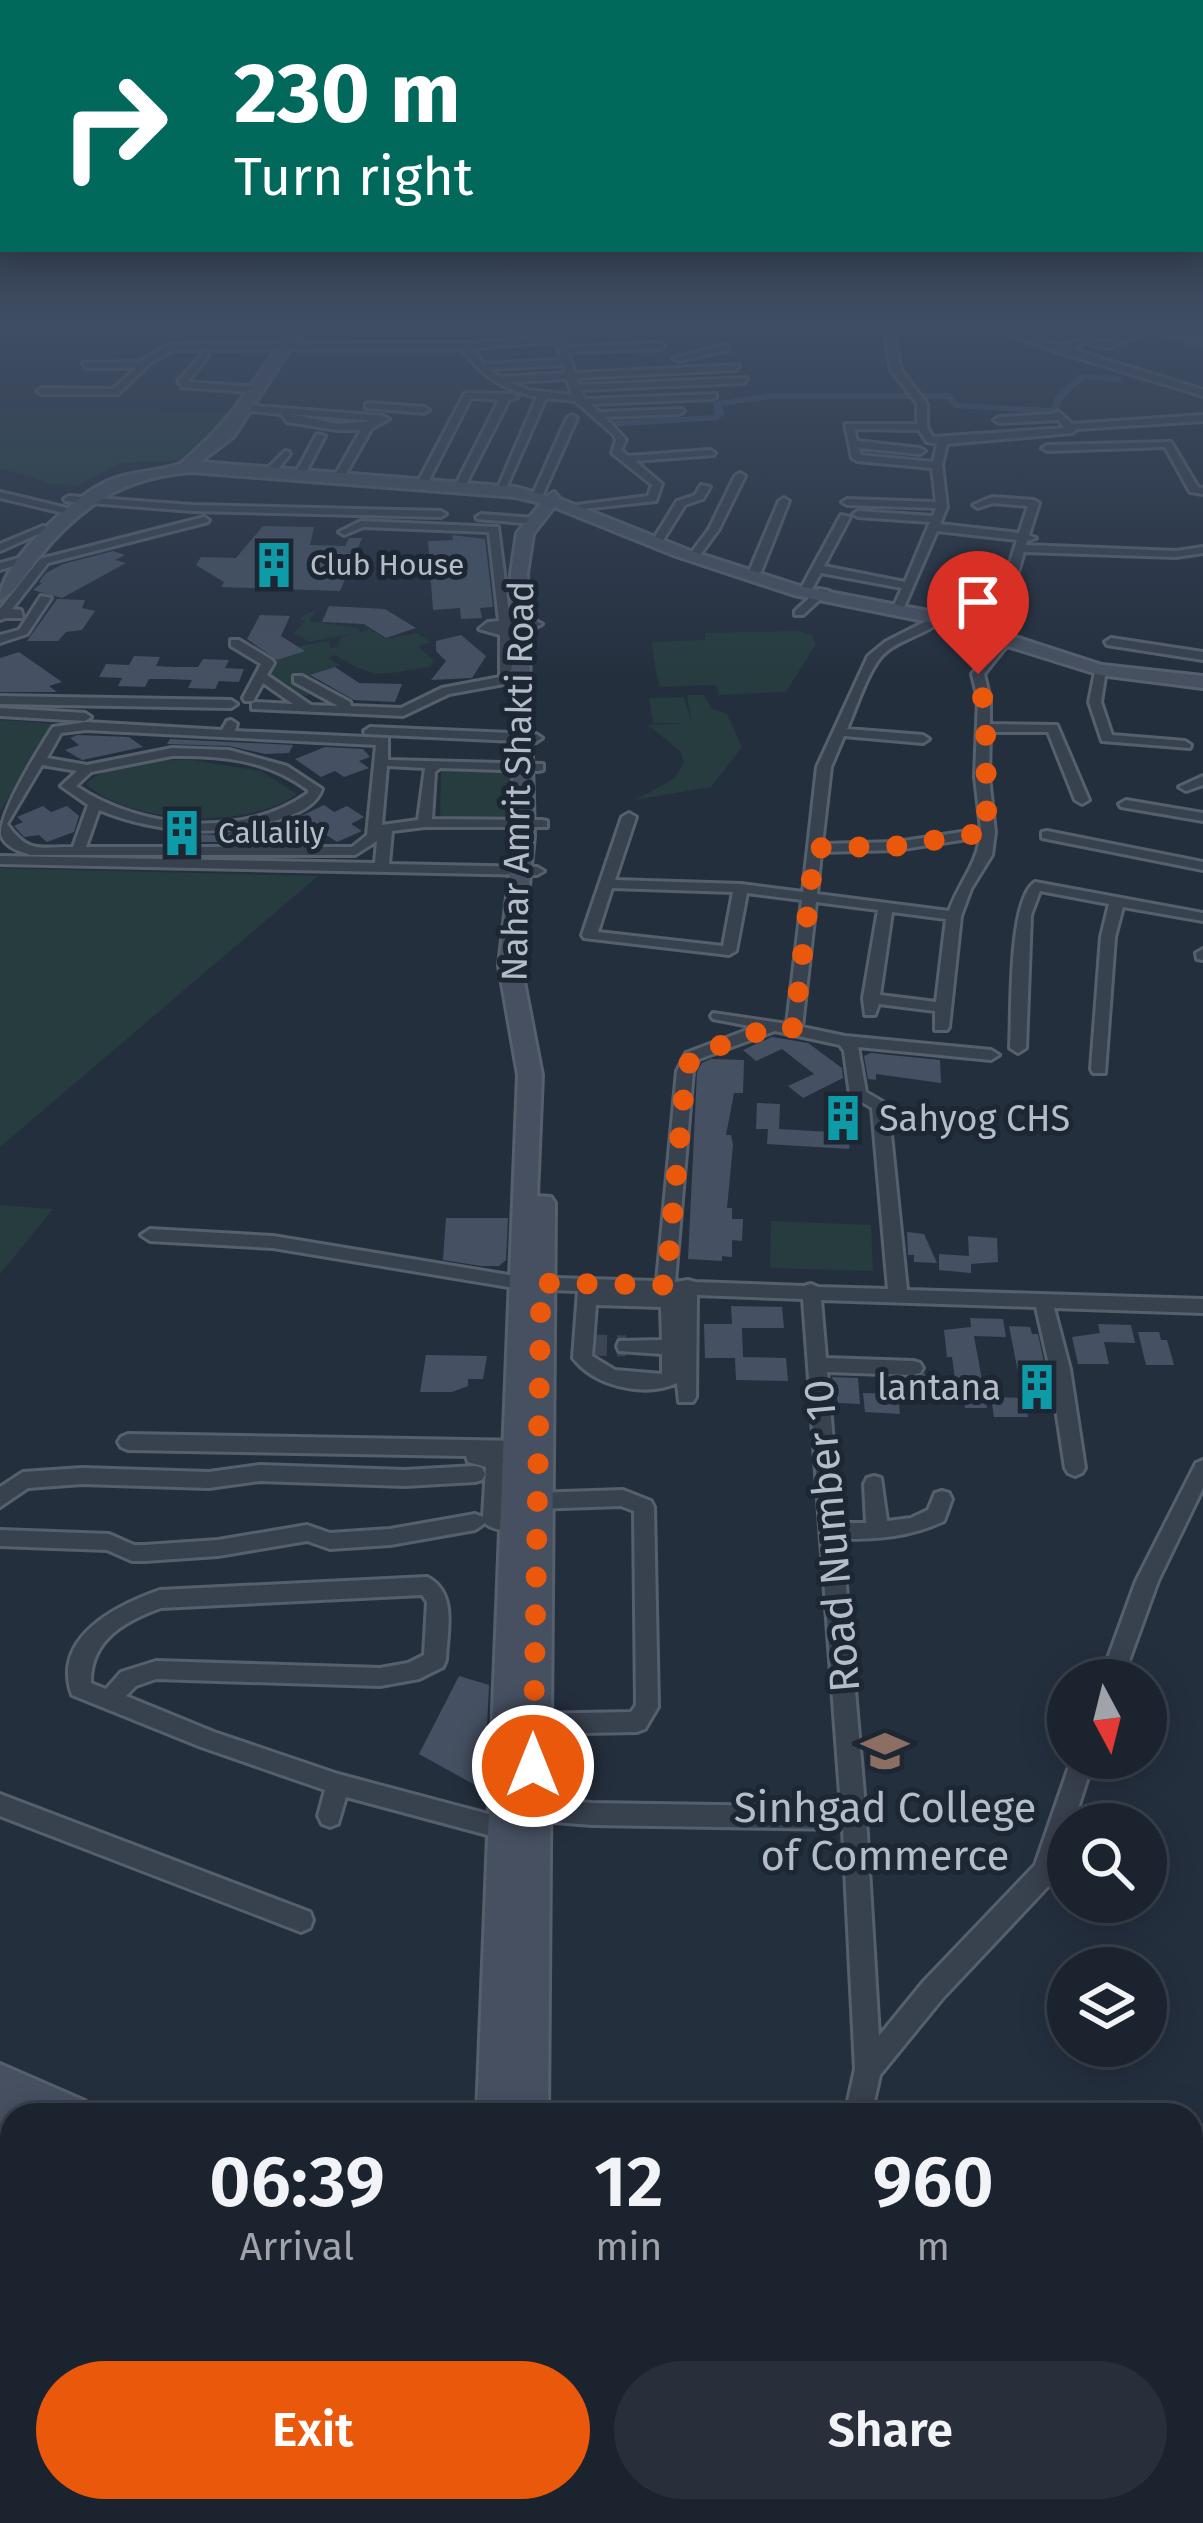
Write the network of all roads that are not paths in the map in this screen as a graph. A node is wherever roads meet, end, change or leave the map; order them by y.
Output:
1 (216, 443) edge
2 (316, 443) edge
3 (358, 443) edge
4 (443, 443) edge
5 (482, 443) edge
6 (521, 443) edge
7 (564, 443) edge
8 (620, 443) edge
9 (943, 443) edge
10 (853, 444) joint
11 (1105, 446) junction
12 (920, 451) dead end
13 (710, 453) dead end
14 (284, 454) dead end
15 (625, 459) junction
16 (1099, 461) dead end
17 (198, 464) junction
18 (1058, 464) dead end
19 (937, 465) junction
20 (1203, 468) edge
21 (1183, 471) junction
22 (270, 472) junction
23 (300, 474) junction
24 (740, 476) dead end
25 (339, 477) junction
26 (422, 482) junction
27 (460, 486) junction
28 (704, 487) dead end
29 (501, 488) junction
30 (1203, 491) edge
31 (0, 495) edge
32 (548, 497) junction
33 (784, 501) dead end
34 (847, 502) dead end
35 (70, 503) junction
36 (978, 506) dead end
37 (581, 507) junction
38 (936, 512) junction
39 (212, 514) junction
40 (419, 520) junction
41 (534, 524) junction
42 (47, 528) junction
43 (344, 532) dead end
44 (1040, 539) dead end
45 (658, 540) junction
46 (1020, 542) junction
47 (0, 548) edge
48 (1203, 550) edge
49 (696, 555) junction
50 (19, 561) junction
51 (0, 567) edge
52 (820, 569) junction
53 (755, 572) junction
54 (0, 584) edge
55 (910, 586) junction
56 (814, 591) junction
57 (45, 598) dead end
58 (889, 608) junction
59 (3, 612) edge
60 (799, 613) dead end
61 (938, 618) junction
62 (513, 626) junction
63 (972, 628) junction
64 (1007, 638) junction
65 (0, 639) edge
66 (1112, 642) dead end
67 (236, 643) dead end
68 (1203, 656) edge
69 (1100, 670) junction
70 (262, 677) junction
71 (298, 679) dead end
72 (76, 680) dead end
73 (1203, 682) edge
74 (0, 700) edge
75 (252, 705) junction
76 (232, 706) junction
77 (56, 709) junction
78 (309, 709) junction
79 (351, 710) junction
80 (0, 712) edge
81 (231, 726) junction
82 (984, 728) junction
83 (838, 732) junction
84 (529, 738) junction
85 (391, 739) dead end
86 (923, 739) dead end
87 (1184, 745) dead end
88 (37, 760) junction
89 (390, 763) junction
90 (435, 766) junction
91 (530, 767) junction
92 (87, 769) junction
93 (1203, 779) edge
94 (1186, 787) dead end
95 (1082, 800) dead end
96 (1126, 804) dead end
97 (94, 806) junction
98 (532, 816) junction
99 (629, 817) dead end
100 (1203, 817) edge
101 (424, 823) junction
102 (385, 828) junction
103 (988, 832) junction
104 (1047, 835) dead end
105 (815, 848) junction
106 (78, 851) junction
107 (179, 858) junction
108 (0, 860) edge
109 (1203, 866) edge
110 (381, 868) junction
111 (528, 871) junction
112 (605, 884) junction
113 (741, 887) junction
114 (808, 894) junction
115 (1117, 901) junction
116 (886, 906) junction
117 (955, 916) junction
118 (1203, 917) edge
119 (942, 1006) junction
120 (719, 1016) dead end
121 (774, 1026) junction
122 (941, 1027) dead end
123 (794, 1028) junction
124 (845, 1041) junction
125 (1018, 1048) dead end
126 (991, 1055) dead end
127 (1099, 1069) dead end
128 (150, 1235) dead end
129 (531, 1283) junction
130 (666, 1285) junction
131 (688, 1286) junction
132 (811, 1290) junction
133 (588, 1292) junction
134 (898, 1293) junction
135 (1043, 1299) junction
136 (1203, 1306) edge
137 (626, 1346) tunnel mouth
138 (679, 1348) junction
139 (818, 1365) junction
140 (914, 1369) dead end
141 (686, 1397) dead end
142 (128, 1442) dead end
143 (265, 1445) junction
144 (288, 1445) junction
145 (446, 1448) junction
146 (528, 1449) junction
147 (1075, 1468) dead end
148 (1203, 1468) edge
149 (260, 1473) junction
150 (285, 1474) junction
151 (475, 1474) dead end
152 (874, 1484) dead end
153 (0, 1499) edge
154 (942, 1499) dead end
155 (522, 1508) junction
156 (475, 1522) dead end
157 (831, 1531) junction
158 (877, 1531) junction
159 (0, 1538) edge
160 (1119, 1659) edge
161 (112, 1701) junction
162 (521, 1724) junction
163 (1076, 1779) edge
164 (338, 1784) junction
165 (0, 1805) edge
166 (330, 1816) dead end
167 (854, 1818) junction
168 (519, 1819) junction
169 (301, 1920) dead end
170 (868, 2069) junction
171 (0, 2084) edge
172 (43, 2103) edge
173 (498, 2103) edge
174 (528, 2103) edge
175 (861, 2103) edge

1 - 17 street
2 - 23 street
3 - 25 street
4 - 26 street
5 - 27 street
6 - 29 street
7 - 32 street
8 - 15 street
9 - 19 street
10 - 12 street
10 - 19 street
11 - 16 street
11 - 18 street
11 - 21 street
13 - 15 street
14 - 22 street
15 - 37 street
17 - 22 street
17 - 27 street
17 - 35 street
19 - 38 street
20 - 21 street
21 - 30 street
22 - 23 street
23 - 25 street
24 - 49 street
25 - 26 street
26 - 27 street
27 - 29 street
27 - 32 street
28 - 45 street
29 - 32 street
31 - 35 street
32 - 37 street
32 - 41 street
33 - 53 street
34 - 38 street
35 - 39 street
35 - 42 street
35 - 59 street
36 - 46 street
37 - 45 street
38 - 46 street
38 - 52 street
38 - 55 street
39 - 40 street
39 - 59 street
40 - 41 street
40 - 43 street
40 - 62 street
41 - 62 street, Nahar Amrit Shakti Road
42 - 47 street
42 - 50 street
44 - 46 street
45 - 49 street
46 - 48 street
46 - 63 street
49 - 53 street
49 - 56 street
50 - 51 street
50 - 54 street
52 - 55 street
52 - 56 street
53 - 56 street
55 - 58 street
56 - 58 street
56 - 60 street
57 - 65 street
58 - 61 street
61 - 63 street
61 - 83 street
62 - 79 street
62 - 84 street, Nahar Amrit Shakti Road
62 - 84 street, Nahar Amrit Shakti Road
63 - 64 street
64 - 69 street
64 - 82 street
66 - 68 street
67 - 70 street
69 - 73 street
69 - 87 street
70 - 75 street
70 - 78 street
71 - 79 street
72 - 77 street
74 - 77 street
75 - 76 street
75 - 78 street
75 - 81 street
76 - 77 street
76 - 81 street
77 - 80 street
77 - 81 street
78 - 79 street
81 - 84 street
81 - 88 street
81 - 107 street
82 - 95 street
82 - 103 street
83 - 86 street
83 - 105 street
84 - 91 street, Nahar Amrit Shakti Road
85 - 89 street
88 - 92 street
88 - 106 street
89 - 90 street
89 - 102 street
90 - 91 street
90 - 101 street
91 - 98 street, Nahar Amrit Shakti Road
92 - 97 street
92 - 97 street
93 - 94 street
96 - 100 street
97 - 106 street
98 - 101 street
98 - 111 street, Nahar Amrit Shakti Road
99 - 112 street
101 - 102 street
102 - 110 street
103 - 105 street
103 - 117 street
104 - 109 street
105 - 114 street
106 - 107 street
107 - 108 street
107 - 110 street
110 - 111 street
111 - 129 street, Nahar Amrit Shakti Road
112 - 113 street
112 - 113 street
113 - 114 street
114 - 116 street
114 - 123 street
115 - 118 street
115 - 125 street
115 - 127 street
116 - 117 street
116 - 119 street
117 - 119 street
119 - 122 street
120 - 121 street
121 - 123 street
121 - 130 street
123 - 124 street
124 - 126 street
124 - 134 street
128 - 129 street
129 - 133 street
129 - 146 street, Nahar Amrit Shakti Road
130 - 131 street
130 - 133 street
131 - 132 street
131 - 138 street
132 - 134 street
132 - 139 street, Road Number 10
133 - 138 street
133 - 138 street
134 - 135 street
135 - 136 street
135 - 147 street
137 - 138 street
138 - 141 street
139 - 140 street
139 - 157 street, Road Number 10
142 - 143 street
143 - 144 street
143 - 149 street
144 - 145 street
144 - 150 street
145 - 146 street
145 - 155 street
146 - 155 street, Nahar Amrit Shakti Road
148 - 160 street
149 - 150 street
149 - 153 street
150 - 151 street
152 - 158 street
154 - 158 street
155 - 162 street, Nahar Amrit Shakti Road
155 - 162 street
156 - 159 street
157 - 158 street
157 - 167 street, Road Number 10
161 - 161 street
161 - 164 street
162 - 168 street, Nahar Amrit Shakti Road
163 - 170 street
164 - 166 street
164 - 168 street
165 - 169 street
167 - 168 street
167 - 170 street, Road Number 10
168 - 173 street, Nahar Amrit Shakti Road
168 - 174 street, Nahar Amrit Shakti Road
170 - 175 street
171 - 172 street

